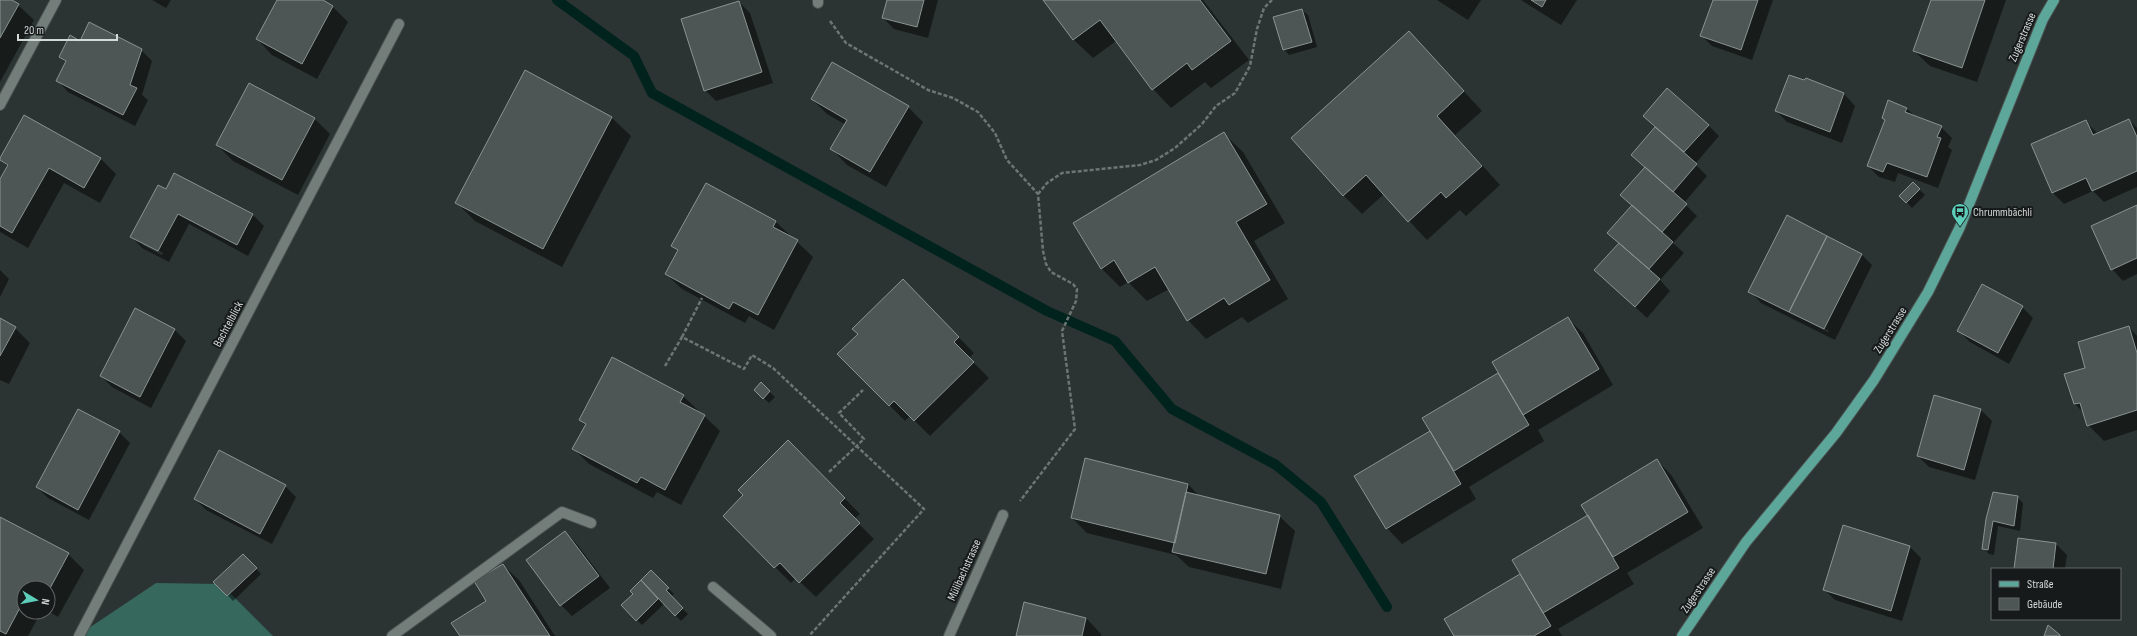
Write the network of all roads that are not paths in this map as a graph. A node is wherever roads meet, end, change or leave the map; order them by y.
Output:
1 (56, 0) edge
2 (2054, 0) edge
3 (400, 24) dead end
4 (0, 105) edge
5 (1003, 515) road end
6 (591, 523) dead end
7 (713, 587) dead end
8 (79, 636) edge
9 (392, 636) edge
10 (771, 636) edge
11 (949, 636) edge
12 (1682, 636) edge

1 - 4 street
2 - 12 main road, Zugerstrasse
3 - 8 street, Bachtelblick
5 - 11 street, Mülibachstrasse
6 - 9 street
7 - 10 street

